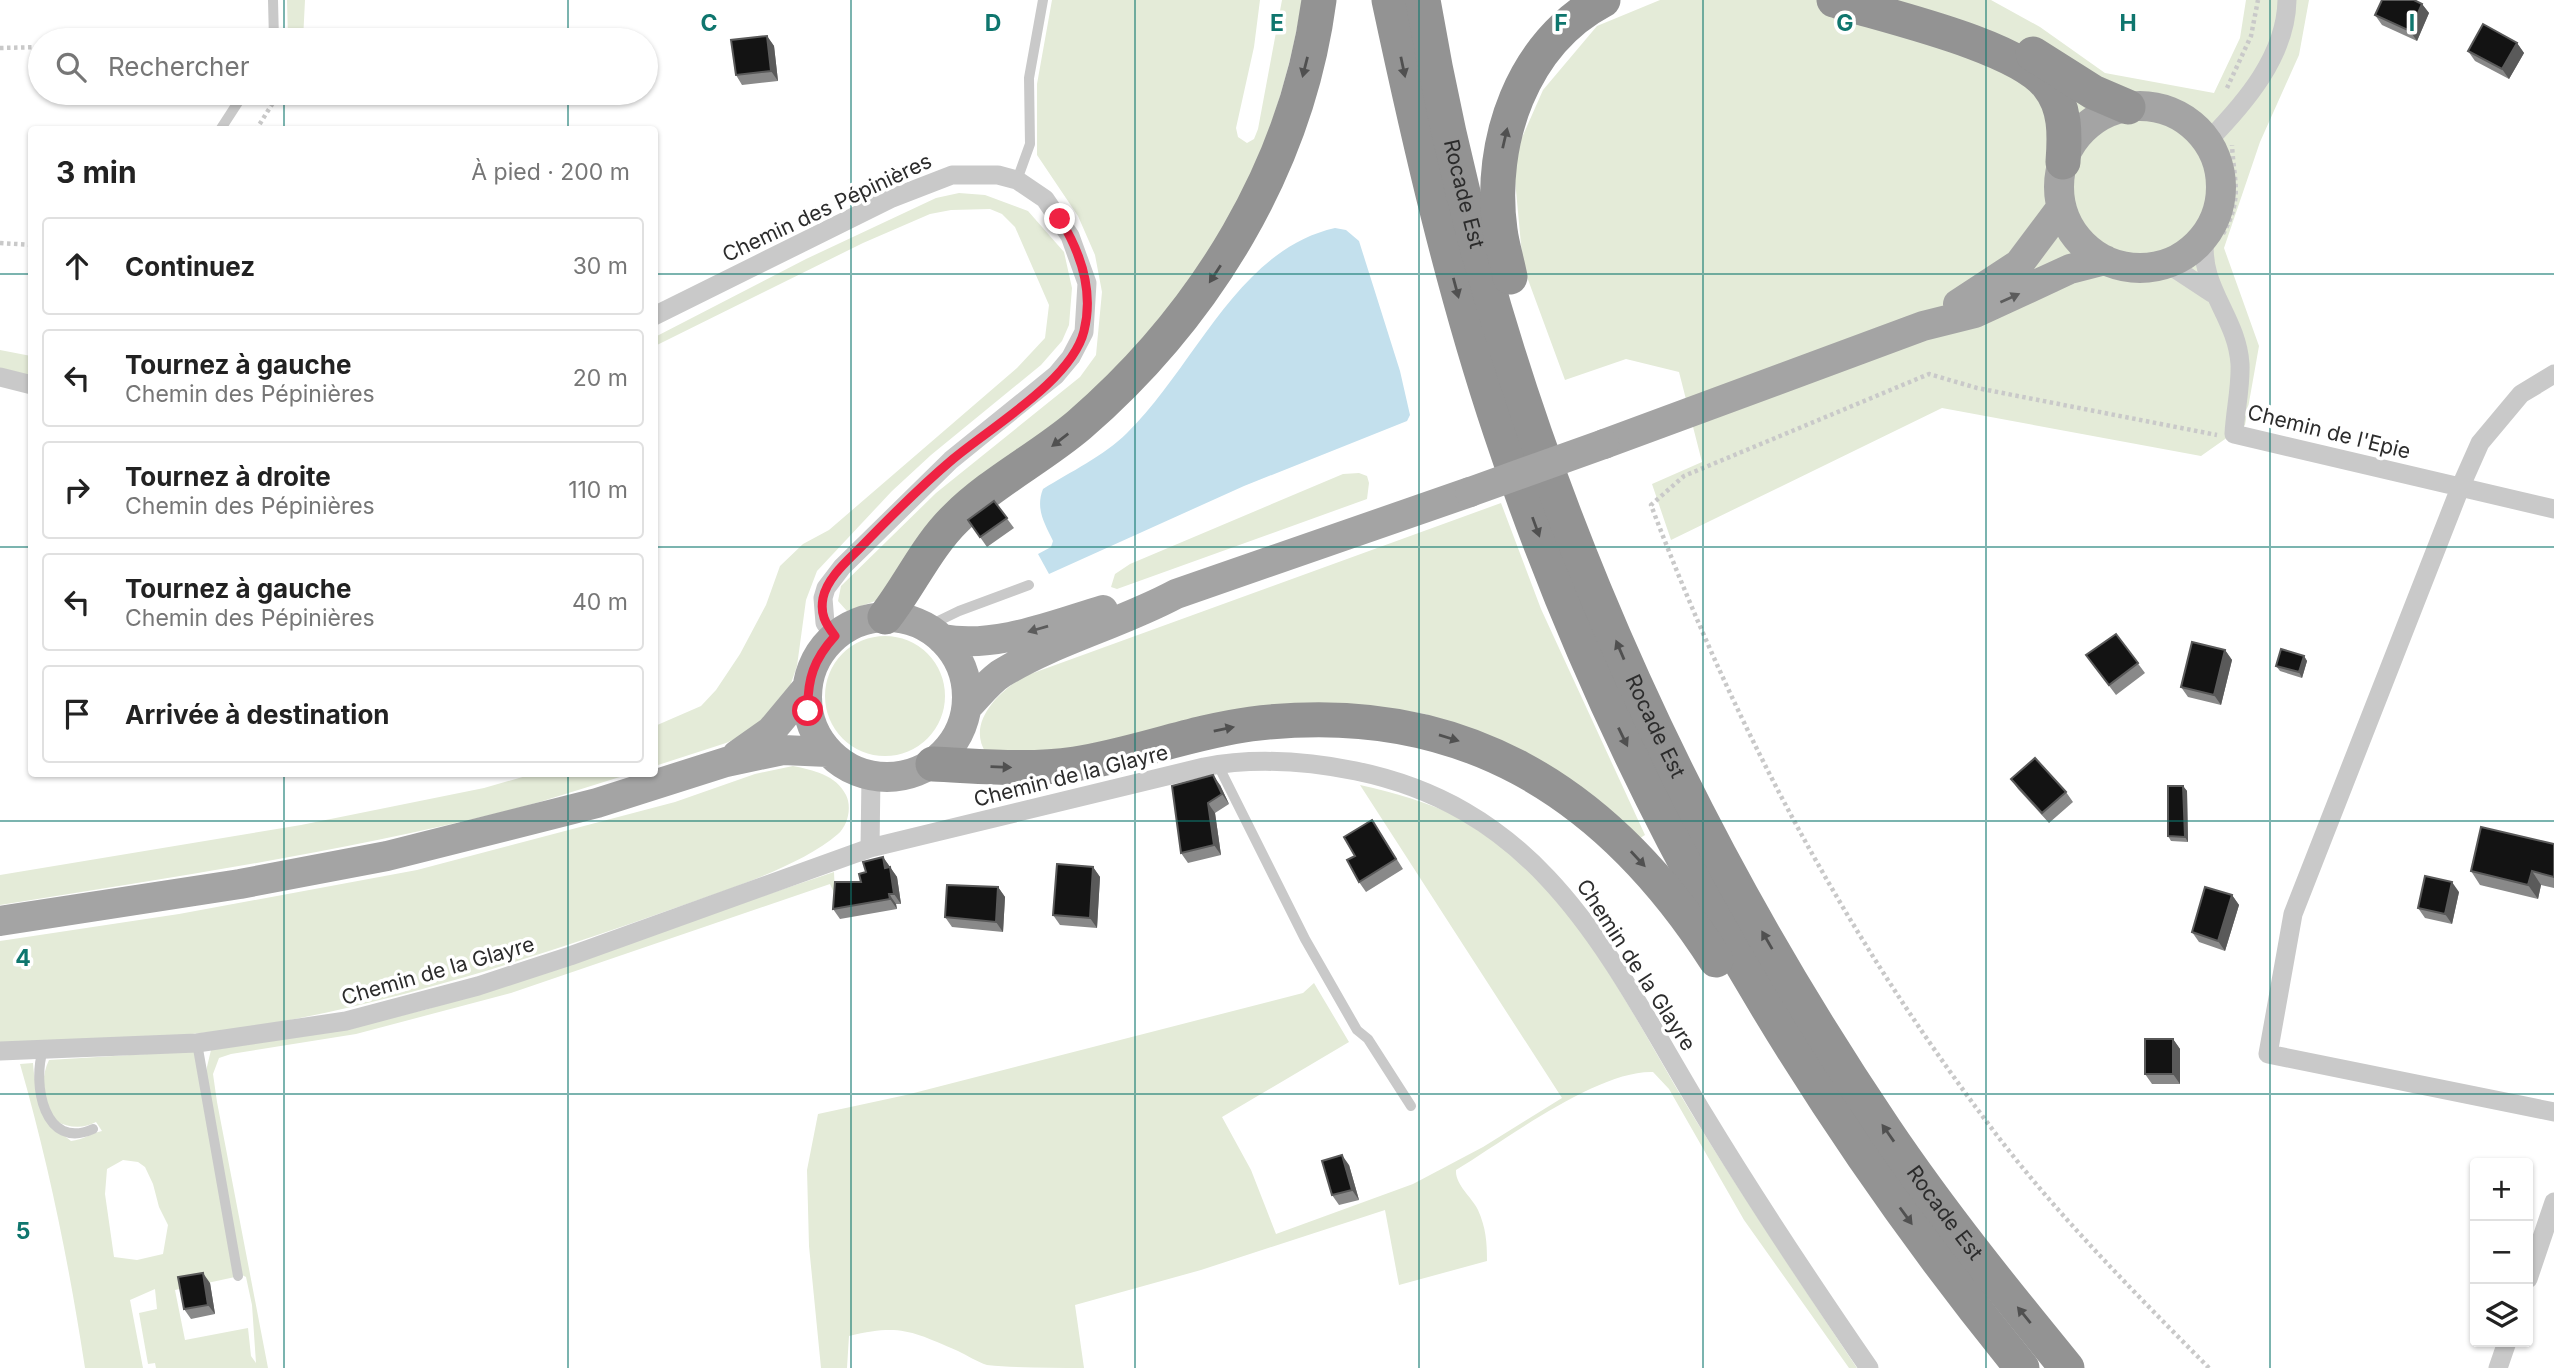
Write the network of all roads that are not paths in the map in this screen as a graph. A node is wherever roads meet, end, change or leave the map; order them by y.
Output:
1 (273, 0) edge
2 (1043, 0) edge
3 (1319, 0) edge
4 (1389, 0) edge
5 (1423, 0) edge
6 (1603, 0) edge
7 (1834, 0) edge
8 (1884, 0) edge
9 (2287, 0) edge
10 (274, 28) edge
11 (236, 105) edge
12 (2128, 107) junction
13 (223, 126) edge
14 (2217, 131) junction
15 (2063, 162) junction
16 (1017, 180) junction
17 (2061, 208) junction
18 (2212, 240) junction
19 (2105, 260) junction
20 (2168, 264) junction
21 (2212, 293) junction
22 (658, 314) edge
23 (1923, 326) junction
24 (1515, 368) junction
25 (2554, 374) edge
26 (0, 377) edge
27 (28, 384) edge
28 (2460, 488) junction
29 (2554, 509) edge
30 (1030, 585) dead end
31 (1176, 594) junction
32 (885, 617) junction
33 (934, 633) junction
34 (835, 636) junction
35 (807, 688) junction
36 (967, 707) junction
37 (828, 752) junction
38 (726, 762) junction
39 (933, 764) junction
40 (1218, 764) junction
41 (871, 776) junction
42 (870, 848) junction
43 (0, 921) edge
44 (197, 1043) junction
45 (43, 1050) junction
46 (0, 1051) edge
47 (1799, 1058) junction
48 (1411, 1106) dead end
49 (2554, 1112) edge
50 (93, 1129) dead end
51 (2554, 1202) edge
52 (2533, 1264) edge
53 (238, 1276) dead end
54 (2505, 1347) edge
55 (1868, 1368) edge
56 (2022, 1368) edge
57 (2067, 1368) edge
58 (2498, 1368) edge

1 - 10 lane
2 - 16 lane
3 -> 32 highway
4 -> 47 highway, Rocade Est
5 - 24 highway, Rocade Est
24 -> 6 highway
7 - 15 highway
8 - 12 highway
9 - 14 street
11 - 13 lane
12 - 14 main road
12 - 15 main road
14 - 18 main road
15 - 17 main road
16 - 22 street, Chemin des Pépinières
16 - 34 street, Chemin des Pépinières
17 - 19 main road
17 - 23 main road
18 - 20 main road
18 - 21 street, Chemin de l'Epie
19 - 20 main road
23 -> 19 main road
20 - 21 street, Chemin de l'Epie
21 - 28 street, Chemin de l'Epie
23 - 31 main road, bridge
57 -> 24 highway, Rocade Est
25 - 28 street
26 - 27 street
28 - 29 street, Chemin de l'Epie
28 - 49 street
30 - 33 lane
31 -> 33 main road
31 - 36 main road
32 - 33 main road
32 - 34 main road
33 - 36 main road
34 - 35 main road
35 - 37 main road
35 - 38 main road
36 - 39 main road
37 - 38 main road
37 - 41 main road
38 - 43 main road
39 - 41 main road
39 -> 47 highway
40 - 42 street, Chemin de la Glayre
40 - 48 lane
40 - 55 street, Chemin de la Glayre
41 - 42 street
42 - 44 street, Chemin de la Glayre
44 - 45 street, Chemin de la Glayre
44 - 53 lane
45 - 46 street, Chemin de la Glayre
45 - 50 lane
47 -> 56 highway, Rocade Est
51 - 52 street
54 - 58 street

